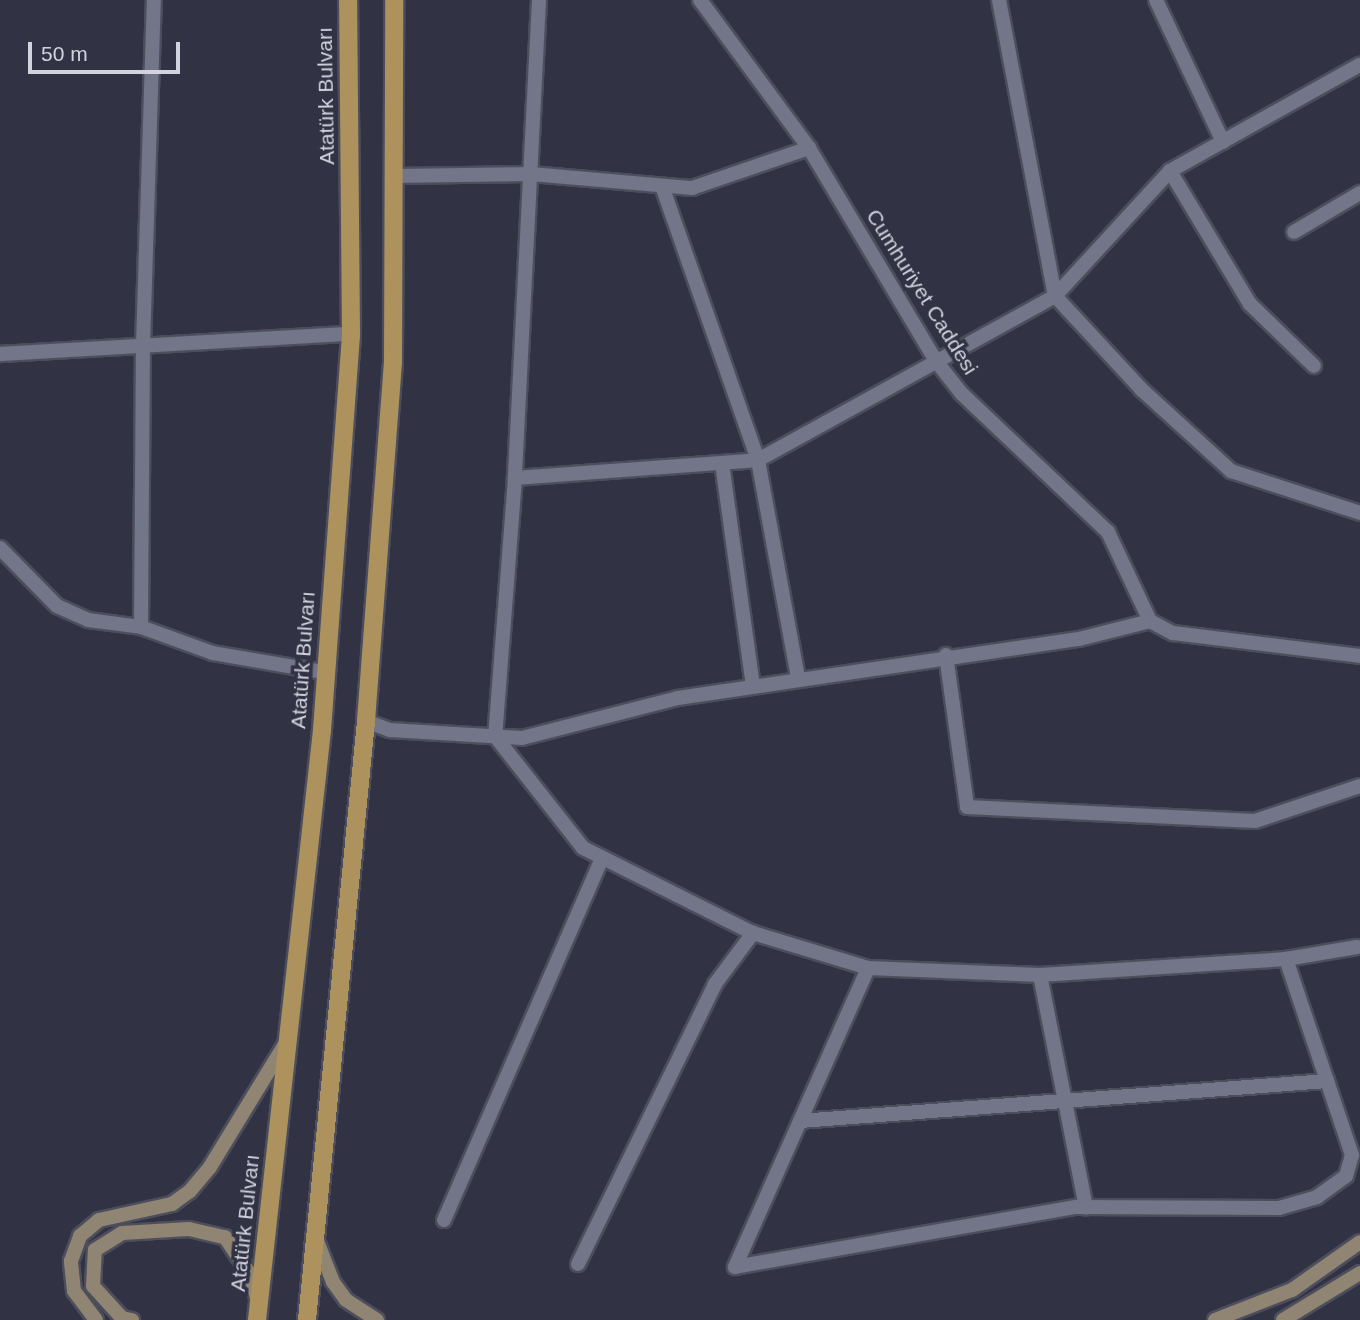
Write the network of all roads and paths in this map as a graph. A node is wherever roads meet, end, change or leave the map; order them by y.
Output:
1 (154, 0) edge
2 (348, 0) edge
3 (394, 0) edge
4 (539, 0) edge
5 (700, 0) edge
6 (999, 0) edge
7 (1156, 0) edge
8 (1360, 65) edge
9 (1223, 142) junction
10 (809, 148) junction
11 (1170, 171) junction
12 (531, 174) junction
13 (394, 176) junction
14 (662, 186) junction
15 (1360, 193) edge
16 (1294, 232) dead end
17 (1055, 296) junction
18 (351, 334) junction
19 (143, 345) junction
20 (0, 354) edge
21 (936, 361) junction
22 (1314, 366) dead end
23 (758, 460) junction
24 (722, 463) junction
25 (516, 478) junction
26 (1360, 513) edge
27 (0, 548) edge
28 (1150, 621) junction
29 (141, 627) junction
30 (946, 655) junction
31 (1360, 656) edge
32 (323, 672) junction
33 (798, 679) junction
34 (753, 686) junction
35 (366, 721) junction
36 (495, 736) junction
37 (1360, 786) edge
38 (602, 858) junction
39 (753, 933) junction
40 (1357, 947) dead end
41 (1286, 960) junction
42 (868, 968) junction
43 (1040, 975) junction
44 (288, 1040) junction
45 (1327, 1081) junction
46 (1065, 1102) junction
47 (800, 1121) junction
48 (1086, 1207) junction
49 (444, 1220) dead end
50 (315, 1235) junction
51 (1360, 1242) edge
52 (578, 1264) dead end
53 (1360, 1273) edge
54 (258, 1313) edge
55 (96, 1320) edge
56 (132, 1320) edge
57 (307, 1320) edge
58 (377, 1320) edge
59 (1214, 1320) edge
60 (1283, 1320) edge

1 - 19 street
2 - 18 main road, Atatürk Bulvarı
3 - 13 main road
4 - 12 street
5 - 10 street, Cumhuriyet Caddesi
6 - 17 street
7 - 9 street
8 - 9 street
9 - 11 street
10 - 14 street
10 - 21 street, Cumhuriyet Caddesi
11 - 17 street
11 - 22 street
12 - 13 street
12 - 14 street
12 - 25 street
13 - 35 main road
14 - 23 street
15 - 16 street
17 - 21 street
17 - 26 street
18 - 19 street
18 - 32 main road, Atatürk Bulvarı
19 - 20 street
19 - 29 street
21 - 23 street
21 - 28 street, Cumhuriyet Caddesi
23 - 24 street
23 - 33 street
24 - 25 street
24 - 34 street
25 - 36 street
27 - 29 street
28 - 30 street
28 - 31 street
29 - 32 street
30 - 33 street
30 - 37 street
32 - 44 main road, Atatürk Bulvarı
33 - 34 street
34 - 36 street
35 - 36 street
35 - 50 main road
36 - 38 street
38 - 39 street
38 - 49 street
39 - 42 street
39 - 52 street
40 - 41 street
41 - 43 street
41 - 45 street
42 - 43 street
42 - 47 street
43 - 46 street
44 - 54 main road, Atatürk Bulvarı
44 - 55 main road
45 - 46 street
45 - 48 street
46 - 47 street
46 - 48 street
47 - 48 street
50 - 57 main road
50 - 58 main road
51 - 59 main road
53 - 60 main road
54 - 56 main road

